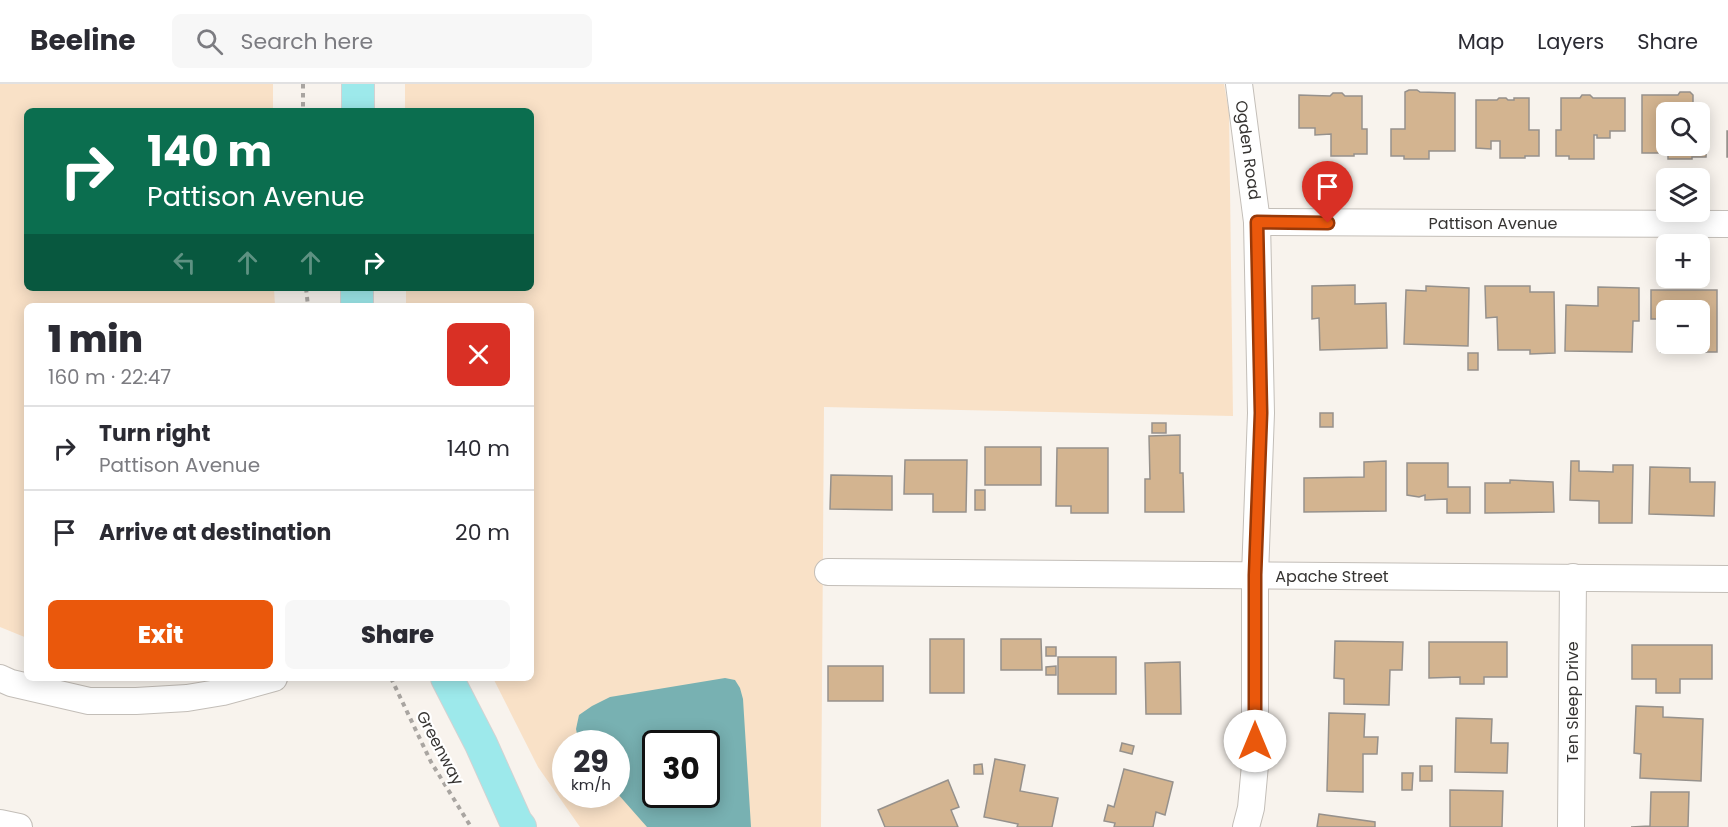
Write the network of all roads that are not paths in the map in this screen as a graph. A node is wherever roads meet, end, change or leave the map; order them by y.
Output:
1 (358, 84) edge
2 (1239, 84) edge
3 (358, 108) edge
4 (1257, 222) junction
5 (1728, 224) edge
6 (828, 572) dead end
7 (1255, 575) junction
8 (1573, 577) junction
9 (1728, 579) edge
10 (0, 678) edge
11 (263, 681) edge
12 (449, 681) edge
13 (0, 823) edge
14 (19, 827) edge
15 (520, 827) edge
16 (1246, 827) edge
17 (1571, 827) edge

1 - 3 main road
2 - 4 street, Ogden Road
4 - 5 street, Pattison Avenue
4 - 7 street, Ogden Road
6 - 7 street, Apache Street
7 - 8 street, Apache Street
7 - 16 street, Ogden Road
8 - 9 street, Apache Street
8 - 17 street, Ten Sleep Drive
10 - 11 street
12 - 15 main road
13 - 14 street

